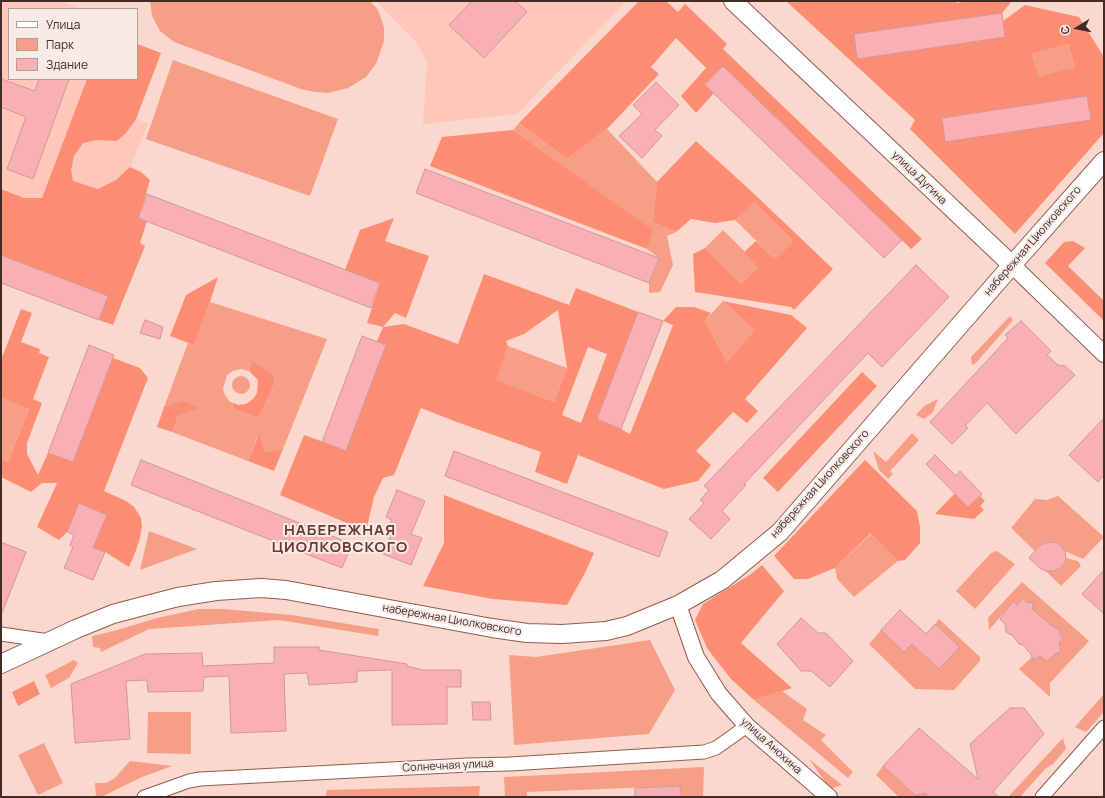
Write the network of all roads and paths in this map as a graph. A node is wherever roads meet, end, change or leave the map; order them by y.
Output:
1 (733, 1) edge
2 (1104, 161) edge
3 (1012, 265) junction
4 (1104, 354) edge
5 (678, 605) junction
6 (1, 634) edge
7 (49, 641) junction
8 (1, 664) edge
9 (747, 726) junction
10 (1104, 727) edge
11 (144, 797) edge
12 (829, 797) edge
13 (1042, 797) edge

1 - 3 main road, улица Дугина
2 - 3 main road, набережная Циолковского
3 - 4 street, улица Дугина
3 - 5 main road, набережная Циолковского
5 - 7 main road, набережная Циолковского
5 - 9 street, улица Анохина
6 - 7 street
7 - 8 main road, набережная Циолковского
9 - 11 street, Солнечная улица
9 - 12 street, улица Анохина
10 - 13 street

